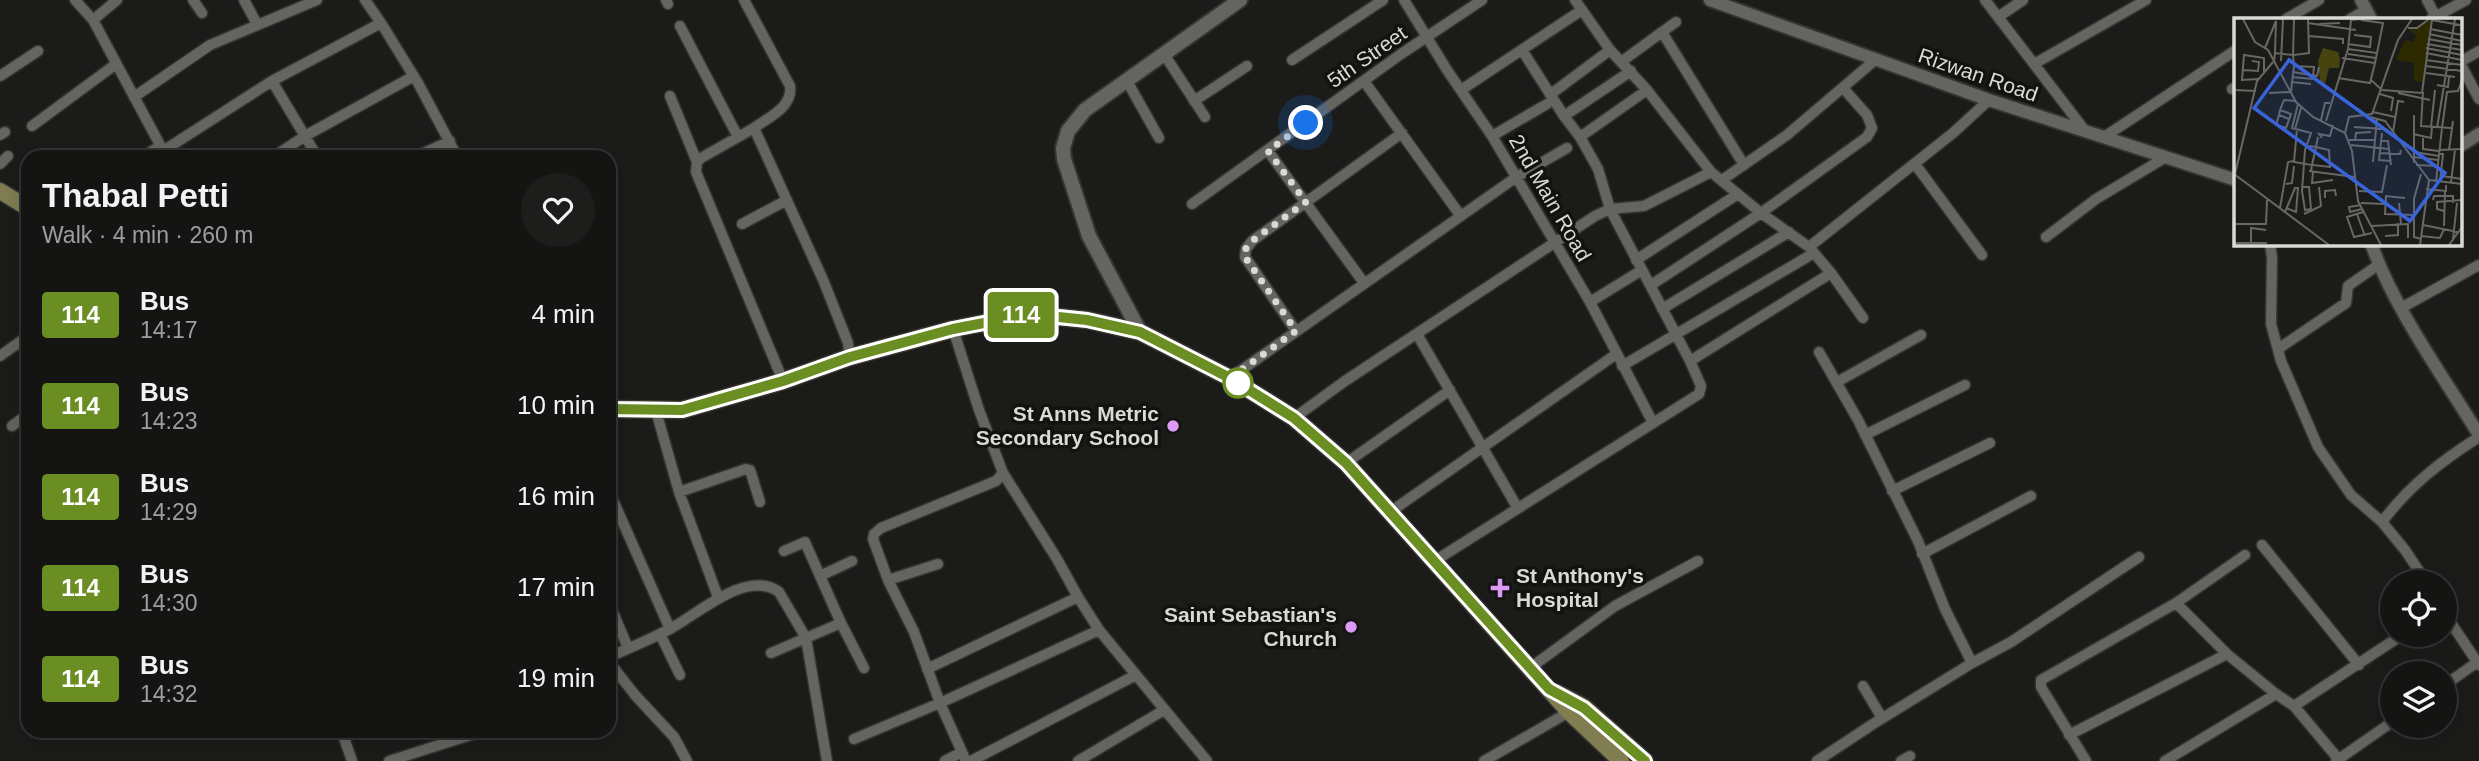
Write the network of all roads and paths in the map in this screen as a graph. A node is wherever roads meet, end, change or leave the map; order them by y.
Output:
1 (75, 0) edge
2 (117, 0) edge
3 (193, 0) edge
4 (244, 0) edge
5 (317, 0) edge
6 (365, 0) edge
7 (744, 0) edge
8 (1384, 0) edge
9 (1404, 0) edge
10 (1482, 0) edge
11 (1575, 0) edge
12 (1710, 0) edge
13 (1985, 0) edge
14 (2023, 0) edge
15 (2146, 0) edge
16 (2319, 0) edge
17 (2427, 0) edge
18 (2466, 0) edge
19 (1235, 2) edge
20 (1582, 10) junction
21 (202, 13) dead end
22 (1998, 17) junction
23 (2288, 18) edge
24 (2434, 18) edge
25 (93, 20) junction
26 (1676, 22) dead end
27 (381, 23) junction
28 (257, 24) junction
29 (680, 26) dead end
30 (1662, 32) junction
31 (1427, 38) junction
32 (1522, 50) junction
33 (1610, 50) junction
34 (38, 51) dead end
35 (2234, 51) edge
36 (2479, 51) edge
37 (1164, 54) junction
38 (1292, 60) dead end
39 (1875, 60) junction
40 (1621, 61) junction
41 (2462, 61) edge
42 (116, 64) junction
43 (2034, 64) junction
44 (1247, 66) dead end
45 (2462, 66) edge
46 (1631, 71) junction
47 (0, 76) edge
48 (414, 76) junction
49 (272, 81) junction
50 (1127, 81) junction
51 (1364, 81) junction
52 (1844, 89) junction
53 (1461, 90) junction
54 (1647, 90) junction
55 (670, 96) dead end
56 (134, 97) junction
57 (1549, 99) junction
58 (2479, 99) edge
59 (1989, 100) junction
60 (1195, 101) junction
61 (1564, 116) junction
62 (1205, 117) dead end
63 (32, 126) dead end
64 (754, 128) junction
65 (1402, 133) junction
66 (2087, 133) junction
67 (2479, 134) edge
68 (305, 136) junction
69 (1492, 136) junction
70 (2104, 136) junction
71 (738, 137) junction
72 (1580, 137) junction
73 (1159, 138) dead end
74 (450, 141) junction
75 (2462, 145) edge
76 (1567, 148) dead end
77 (162, 150) edge
78 (166, 150) edge
79 (284, 150) edge
80 (313, 150) edge
81 (430, 150) edge
82 (454, 150) edge
83 (1268, 151) junction
84 (8, 156) dead end
85 (2165, 157) junction
86 (697, 162) junction
87 (0, 164) edge
88 (1915, 164) junction
89 (1744, 165) junction
90 (1711, 172) junction
91 (1515, 178) junction
92 (2234, 179) edge
93 (1722, 180) junction
94 (0, 191) edge
95 (1738, 194) junction
96 (787, 200) junction
97 (1306, 202) junction
98 (21, 204) edge
99 (1192, 204) dead end
100 (1609, 209) junction
101 (1761, 213) junction
102 (1461, 215) junction
103 (742, 224) dead end
104 (1789, 232) junction
105 (2046, 237) dead end
106 (1555, 244) junction
107 (2270, 245) edge
108 (2372, 245) edge
109 (1811, 250) junction
110 (1982, 255) dead end
111 (1636, 260) junction
112 (2378, 265) junction
113 (2479, 265) edge
114 (1642, 270) junction
115 (1831, 274) junction
116 (1364, 284) junction
117 (1651, 285) junction
118 (1590, 302) junction
119 (2401, 308) junction
120 (1662, 309) junction
121 (1863, 318) dead end
122 (953, 329) junction
123 (1296, 331) junction
124 (1140, 332) junction
125 (1417, 334) junction
126 (1676, 334) junction
127 (1921, 335) dead end
128 (21, 341) edge
129 (2278, 349) junction
130 (1819, 352) dead end
131 (1615, 355) junction
132 (0, 356) edge
133 (850, 357) junction
134 (1690, 361) junction
135 (1622, 366) junction
136 (1230, 378) junction
137 (783, 381) junction
138 (1837, 382) junction
139 (1965, 385) dead end
140 (1450, 390) junction
141 (616, 409) edge
142 (656, 411) junction
143 (1294, 418) junction
144 (21, 419) edge
145 (1652, 421) junction
146 (12, 426) dead end
147 (1865, 435) junction
148 (2479, 436) edge
149 (1990, 443) dead end
150 (1484, 447) junction
151 (1346, 463) junction
152 (1003, 473) junction
153 (1892, 491) junction
154 (679, 492) junction
155 (2031, 496) dead end
156 (760, 502) dead end
157 (616, 507) edge
158 (1517, 507) junction
159 (1390, 512) junction
160 (2382, 522) junction
161 (2262, 545) dead end
162 (784, 551) dead end
163 (1922, 554) junction
164 (2245, 555) dead end
165 (2138, 557) dead end
166 (852, 561) dead end
167 (1698, 561) dead end
168 (1433, 562) junction
169 (938, 564) dead end
170 (2417, 570) edge
171 (820, 576) junction
172 (888, 580) junction
173 (718, 597) junction
174 (1078, 597) junction
175 (2176, 603) junction
176 (616, 620) edge
177 (841, 623) junction
178 (670, 629) junction
179 (1099, 630) junction
180 (2457, 632) edge
181 (660, 634) junction
182 (806, 638) junction
183 (2385, 647) edge
184 (628, 649) junction
185 (771, 653) dead end
186 (2227, 654) junction
187 (616, 656) edge
188 (1972, 663) junction
189 (2478, 664) edge
190 (2359, 665) junction
191 (864, 668) dead end
192 (1530, 668) junction
193 (616, 669) edge
194 (927, 669) junction
195 (680, 675) dead end
196 (1134, 676) junction
197 (2457, 677) edge
198 (1863, 686) dead end
199 (1549, 689) junction
200 (2276, 694) junction
201 (940, 703) junction
202 (2294, 706) junction
203 (1164, 710) junction
204 (1569, 712) junction
205 (1882, 718) junction
206 (2380, 730) edge
207 (2069, 735) junction
208 (344, 738) edge
209 (461, 738) edge
210 (854, 739) dead end
211 (967, 758) edge
212 (1205, 758) edge
213 (2338, 760) edge
214 (352, 761) edge
215 (388, 761) edge
216 (687, 761) edge
217 (827, 761) edge
218 (945, 761) edge
219 (1078, 761) edge
220 (1193, 761) edge
221 (1484, 761) edge
222 (1621, 761) edge
223 (1645, 761) edge
224 (1817, 761) edge
225 (2086, 761) edge
226 (2165, 761) edge

1 - 25 street
2 - 25 street
3 - 21 street
4 - 28 street
5 - 28 street
6 - 27 street
7 - 64 street
8 - 38 street
9 - 31 street, 2nd Main Road
10 - 31 street, 5th Street
11 - 20 street
12 - 39 street, Rizwan Road
13 - 22 street
14 - 22 street
15 - 43 street
16 - 23 street
17 - 24 street
18 - 24 street
19 - 37 main road
20 - 32 street
20 - 33 street
22 - 43 street
25 - 42 street
26 - 30 street
27 - 48 street
27 - 49 street
28 - 56 street
29 - 71 street
30 - 40 street
30 - 89 street
31 - 51 street, 5th Street
31 - 53 street, 2nd Main Road
32 - 53 street
32 - 57 street
33 - 40 street
33 - 57 street
34 - 47 street
35 - 70 street
36 - 41 street
37 - 50 main road
37 - 60 street
39 - 52 street
39 - 59 street, Rizwan Road
40 - 46 street
42 - 56 street
42 - 63 street
43 - 66 street
44 - 60 street
45 - 58 street
46 - 54 street
46 - 61 street
48 - 68 street
48 - 74 street
49 - 68 street
49 - 78 street
50 - 73 street
50 - 124 main road
51 - 65 street
51 - 83 street, 5th Street
52 - 89 street
52 - 101 street
53 - 69 street, 2nd Main Road
54 - 72 street
54 - 90 street
55 - 86 street
56 - 77 street
57 - 61 street
57 - 69 street
59 - 66 street, Rizwan Road
59 - 88 street
60 - 62 street
61 - 72 street
64 - 71 street
64 - 96 street
65 - 97 street
65 - 102 street
66 - 70 street, Rizwan Road
67 - 75 street
68 - 79 street
68 - 80 street
69 - 91 street, 2nd Main Road
70 - 85 street, Rizwan Road
71 - 86 street
72 - 100 street
74 - 81 street
74 - 82 street
76 - 91 street
83 - 97 street
83 - 99 street, 5th Street
84 - 87 street
85 - 92 street, Rizwan Road
85 - 105 street
86 - 137 street
88 - 109 street
88 - 110 street
89 - 93 street
90 - 93 street
90 - 100 street
91 - 102 street
91 - 106 street, 2nd Main Road
93 - 95 street
94 - 98 main road
95 - 101 street
95 - 111 street
96 - 103 street
96 - 133 street
97 - 116 street
97 - 123 street
100 - 106 street
100 - 111 street
101 - 104 street
101 - 117 street
102 - 116 street
104 - 109 street
104 - 120 street
106 - 118 street, 2nd Main Road
106 - 125 street
107 - 129 street
108 - 112 street
109 - 115 street
109 - 126 street
111 - 114 street
112 - 119 street
112 - 129 street
113 - 119 street
114 - 117 street
114 - 118 street
115 - 121 street
115 - 134 street
116 - 123 street
117 - 120 street
118 - 131 street, 2nd Main Road
119 - 148 street
120 - 126 street
122 - 124 main road
122 - 133 main road
122 - 152 street
123 - 136 street
124 - 136 main road
125 - 140 street
125 - 143 street
126 - 134 street
126 - 135 street
127 - 138 street
128 - 132 street
129 - 160 street
130 - 138 street
131 - 135 street, 2nd Main Road
131 - 150 street
133 - 137 main road
134 - 145 street
135 - 145 street, 2nd Main Road
136 - 143 main road
137 - 142 main road
138 - 147 street
139 - 147 street
140 - 150 street
140 - 151 street
141 - 142 main road
142 - 154 street
143 - 151 main road
144 - 146 street
145 - 158 street
147 - 153 street
148 - 160 street
149 - 153 street
150 - 158 street
150 - 159 street
151 - 159 main road
152 - 172 street
152 - 174 street
153 - 163 street
154 - 156 street
154 - 173 street
155 - 163 street
157 - 178 street
158 - 168 street
159 - 168 main road
160 - 170 street
161 - 190 street
162 - 171 street
163 - 188 street
164 - 175 street
165 - 188 street
166 - 171 street
167 - 192 street
168 - 192 main road
169 - 172 street
171 - 177 street
172 - 194 street
173 - 178 street
173 - 182 street
174 - 179 street
174 - 194 street
175 - 186 street
175 - 207 street
176 - 184 street
177 - 182 street
177 - 191 street
178 - 181 street
179 - 196 street
179 - 201 street
180 - 189 street
181 - 184 street
181 - 195 street
182 - 185 street
182 - 217 street
183 - 190 street
184 - 187 street
186 - 200 street
186 - 207 street
188 - 205 street
189 - 197 street
190 - 202 street
192 - 199 main road
193 - 216 street
194 - 201 street
196 - 203 street
196 - 211 street
198 - 205 street
199 - 204 main road
199 - 223 main road
200 - 202 street
200 - 226 street
201 - 210 street
201 - 211 street
202 - 213 street
203 - 212 street
203 - 219 street
204 - 221 street
204 - 222 main road
205 - 224 street
206 - 213 street
207 - 225 street
208 - 214 street
209 - 215 street
211 - 218 street
212 - 220 street

